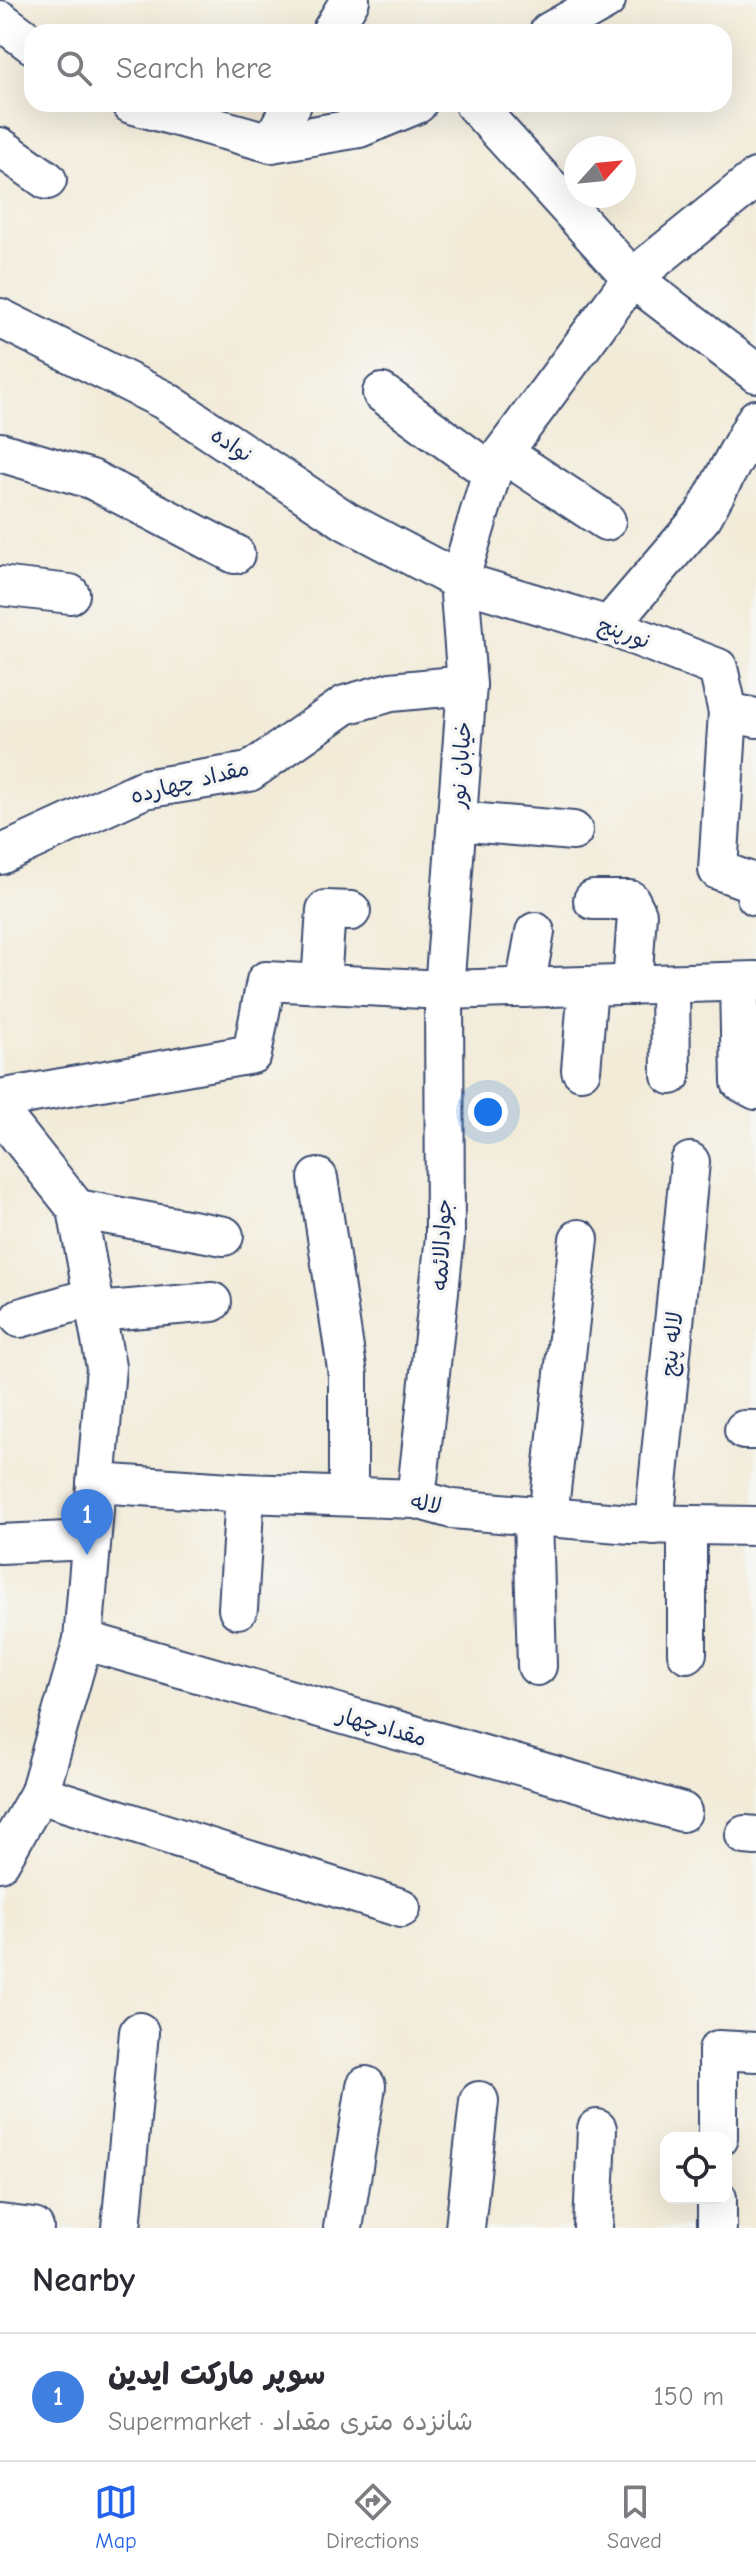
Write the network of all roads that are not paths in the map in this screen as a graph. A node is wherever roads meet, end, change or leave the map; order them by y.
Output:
1 (350, 0) edge
2 (606, 0) edge
3 (0, 20) edge
4 (336, 24) edge
5 (563, 24) edge
6 (24, 38) edge
7 (160, 112) edge
8 (288, 112) edge
9 (398, 112) edge
10 (481, 112) edge
11 (271, 143) junction
12 (0, 147) edge
13 (756, 178) edge
14 (47, 180) dead end
15 (632, 278) junction
16 (0, 318) edge
17 (756, 373) edge
18 (382, 393) dead end
19 (756, 419) edge
20 (0, 452) edge
21 (498, 463) junction
22 (606, 521) dead end
23 (235, 554) dead end
24 (459, 581) junction
25 (0, 586) edge
26 (70, 594) dead end
27 (609, 626) junction
28 (467, 685) junction
29 (742, 715) edge
30 (457, 821) junction
31 (573, 831) dead end
32 (0, 855) edge
33 (756, 896) edge
34 (593, 900) dead end
35 (351, 911) dead end
36 (535, 932) dead end
37 (747, 981) edge
38 (321, 983) junction
39 (670, 984) junction
40 (632, 985) junction
41 (588, 986) junction
42 (525, 988) junction
43 (444, 990) junction
44 (581, 1070) dead end
45 (671, 1075) dead end
46 (756, 1090) edge
47 (0, 1099) edge
48 (7, 1133) edge
49 (690, 1162) dead end
50 (318, 1178) dead end
51 (77, 1209) junction
52 (224, 1236) dead end
53 (579, 1239) dead end
54 (212, 1302) dead end
55 (94, 1305) junction
56 (20, 1318) dead end
57 (96, 1483) junction
58 (245, 1493) junction
59 (348, 1495) junction
60 (416, 1499) junction
61 (540, 1517) junction
62 (670, 1525) junction
63 (756, 1526) edge
64 (91, 1540) junction
65 (0, 1544) edge
66 (238, 1609) dead end
67 (83, 1640) junction
68 (687, 1653) dead end
69 (537, 1666) dead end
70 (39, 1794) junction
71 (682, 1812) dead end
72 (0, 1862) edge
73 (401, 1908) dead end
74 (139, 2032) dead end
75 (756, 2052) edge
76 (366, 2086) dead end
77 (479, 2101) dead end
78 (597, 2129) dead end
79 (718, 2132) edge
80 (717, 2204) edge
81 (121, 2228) edge
82 (343, 2228) edge
83 (465, 2228) edge
84 (593, 2228) edge
85 (717, 2228) edge

1 - 4 street
2 - 5 street
3 - 6 street
7 - 11 street
8 - 11 street
9 - 11 street
10 - 15 street
12 - 14 street
13 - 15 street, خیابان نور
15 - 17 street
15 - 21 street, خیابان نور
16 - 24 street, نواده
18 - 21 street
19 - 27 street
20 - 23 street
21 - 22 street
21 - 24 street, خیابان نور
24 - 27 street, نورپنج
24 - 28 street, خیابان نور
25 - 26 street
27 - 29 street, نورپنج
28 - 30 street, خیابان نور
28 - 32 street, مقداد چهارده
29 - 33 street
30 - 31 street
30 - 43 street, خیابان نور
34 - 40 street
35 - 38 street
36 - 42 street
37 - 39 street
37 - 46 street
38 - 43 street
38 - 47 street
39 - 40 street
39 - 45 street
40 - 41 street
41 - 42 street
41 - 44 street
42 - 43 street
43 - 60 street, جوادالائمه
48 - 51 street
49 - 62 street, لاله پنج
50 - 59 street
51 - 52 street
51 - 55 street
53 - 61 street
54 - 55 street
55 - 56 street
55 - 57 street
57 - 58 street, لاله
57 - 64 street
58 - 59 street, لاله
58 - 66 street
59 - 60 street, لاله
60 - 61 street, لاله
61 - 62 street, لاله
61 - 69 street
62 - 63 street, لاله
62 - 68 street, لاله پنج
64 - 65 street
64 - 67 street
67 - 70 street
67 - 71 street, مقدادچهار
70 - 72 street
70 - 73 street
74 - 81 street
75 - 79 street
76 - 82 street
77 - 83 street
78 - 84 street
80 - 85 street

